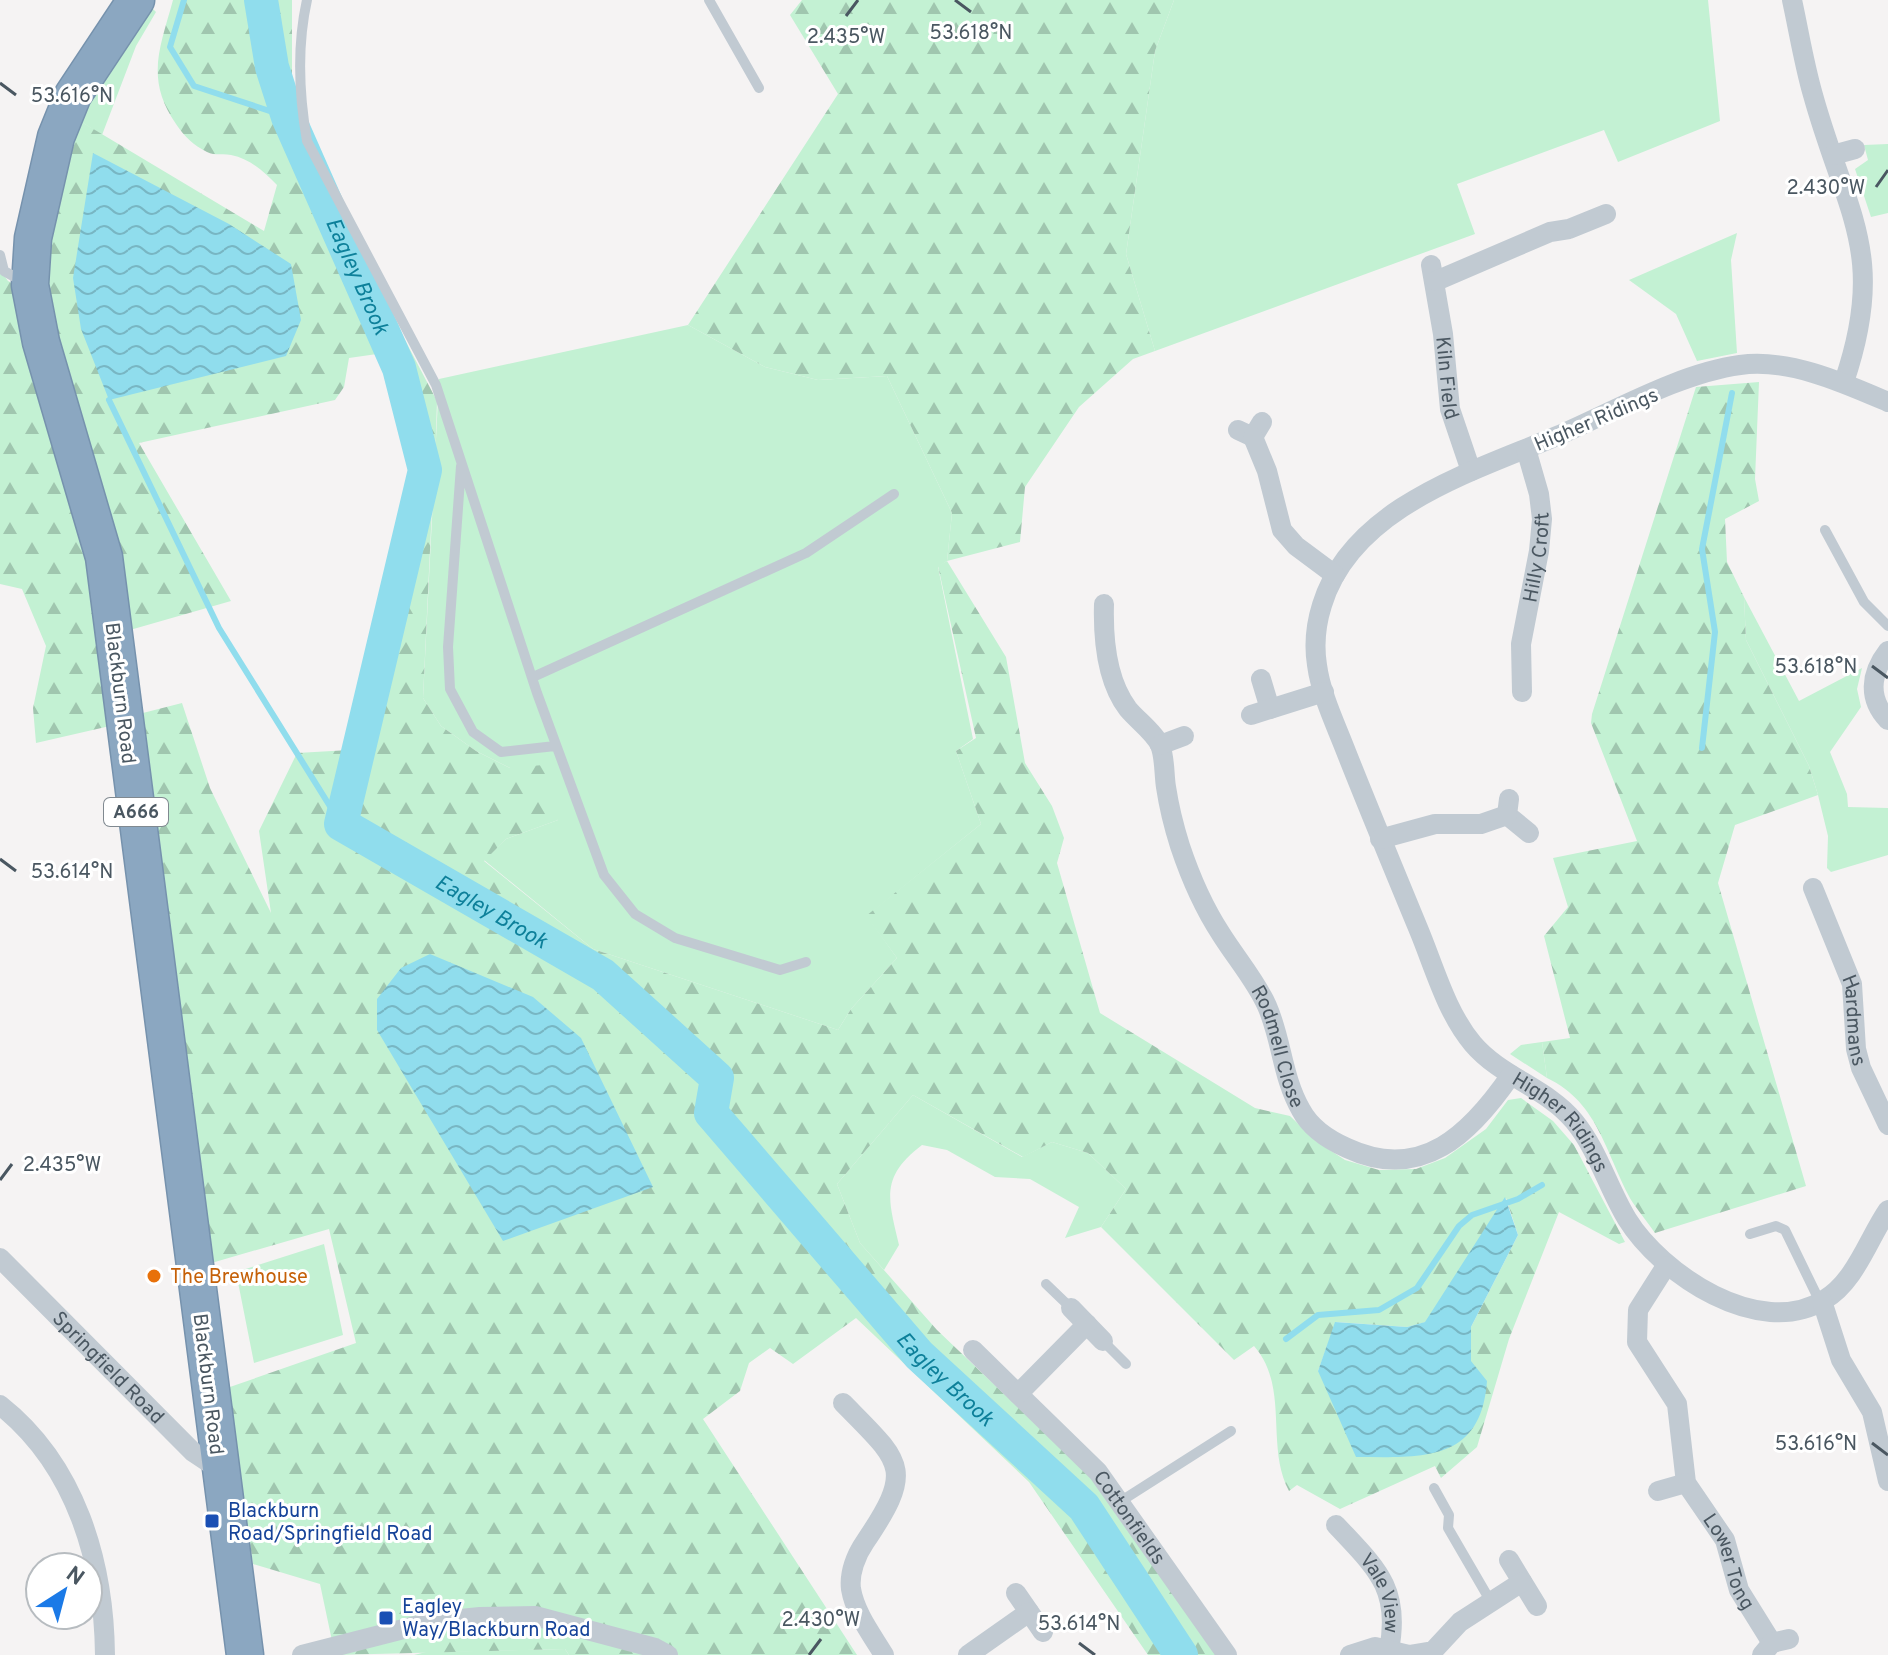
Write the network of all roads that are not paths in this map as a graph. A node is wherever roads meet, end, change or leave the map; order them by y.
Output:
1 (136, 0) edge
2 (307, 0) edge
3 (709, 0) edge
4 (1792, 0) edge
5 (759, 88) dead end
6 (1855, 149) dead end
7 (1833, 155) junction
8 (1606, 214) dead end
9 (0, 255) edge
10 (30, 285) junction
11 (1844, 382) junction
12 (1888, 402) edge
13 (1251, 430) dead end
14 (1526, 449) junction
15 (461, 460) junction
16 (1471, 471) junction
17 (894, 494) dead end
18 (1825, 530) dead end
19 (1335, 575) junction
20 (1104, 604) dead end
21 (1888, 626) edge
22 (1888, 651) edge
23 (1521, 669) junction
24 (1543, 670) dead end
25 (533, 677) junction
26 (1261, 679) dead end
27 (1324, 692) junction
28 (1522, 692) dead end
29 (1888, 720) edge
30 (1184, 736) dead end
31 (1160, 745) junction
32 (555, 746) junction
33 (1529, 833) dead end
34 (1380, 839) junction
35 (1813, 888) dead end
36 (806, 962) dead end
37 (1511, 1075) junction
38 (1888, 1125) edge
39 (1888, 1210) edge
40 (1750, 1234) dead end
41 (0, 1258) edge
42 (1666, 1266) junction
43 (1046, 1284) dead end
44 (1821, 1302) junction
45 (1071, 1308) joint
46 (1087, 1324) junction
47 (1103, 1341) joint
48 (973, 1350) dead end
49 (1126, 1364) dead end
50 (1018, 1394) junction
51 (0, 1405) edge
52 (838, 1428) dead end
53 (1231, 1431) dead end
54 (220, 1470) junction
55 (1888, 1481) edge
56 (1686, 1483) junction
57 (1434, 1488) dead end
58 (1658, 1491) dead end
59 (1118, 1503) junction
60 (1336, 1525) dead end
61 (1509, 1560) dead end
62 (1522, 1582) junction
63 (1016, 1593) dead end
64 (1491, 1602) junction
65 (1537, 1606) dead end
66 (1029, 1612) junction
67 (1043, 1632) dead end
68 (1775, 1646) edge
69 (1389, 1650) junction
70 (1434, 1653) edge
71 (105, 1655) edge
72 (245, 1655) edge
73 (302, 1655) edge
74 (668, 1655) edge
75 (884, 1655) edge
76 (968, 1655) edge
77 (1227, 1655) edge
78 (1350, 1655) edge

1 - 10 highway, Blackburn Road / A666
2 - 15 lane
3 - 5 lane
4 - 7 street
6 - 7 street
7 - 11 street
8 - 16 street, Kiln Field
9 - 10 lane
10 - 54 highway, Blackburn Road / A666
11 - 12 street, Higher Ridings
11 - 14 street, Higher Ridings
13 - 19 street
14 - 16 street, Higher Ridings
14 - 23 street, Hilly Croft
15 - 25 lane
15 - 32 lane
16 - 19 street, Higher Ridings
17 - 25 lane
18 - 21 lane
19 - 27 street, Higher Ridings
20 - 31 street
22 - 29 street
23 - 24 street
23 - 28 street, Hilly Croft
25 - 32 lane
26 - 27 street
27 - 34 street, Higher Ridings
30 - 31 street
31 - 37 street, Rodmell Close
32 - 36 lane
33 - 34 street
34 - 37 street, Higher Ridings
35 - 38 street, Hardmans
37 - 42 street, Higher Ridings
39 - 44 street
40 - 44 lane
41 - 54 street, Springfield Road
42 - 44 street, Higher Ridings
42 - 56 street, Lower Tong
43 - 45 lane
44 - 55 street
45 - 46 street
46 - 47 street
46 - 50 street
47 - 49 lane
48 - 50 street, Cottonfields
50 - 59 street, Cottonfields
51 - 71 street
52 - 75 street
53 - 59 lane
54 - 72 highway, Blackburn Road / A666
56 - 58 street
56 - 68 street, Lower Tong
57 - 64 lane
59 - 77 street, Cottonfields
60 - 69 street, Vale View
61 - 62 street
62 - 64 street
62 - 65 street
63 - 66 street
64 - 70 street
66 - 67 street
66 - 76 street
69 - 70 street
69 - 78 street
73 - 74 street

